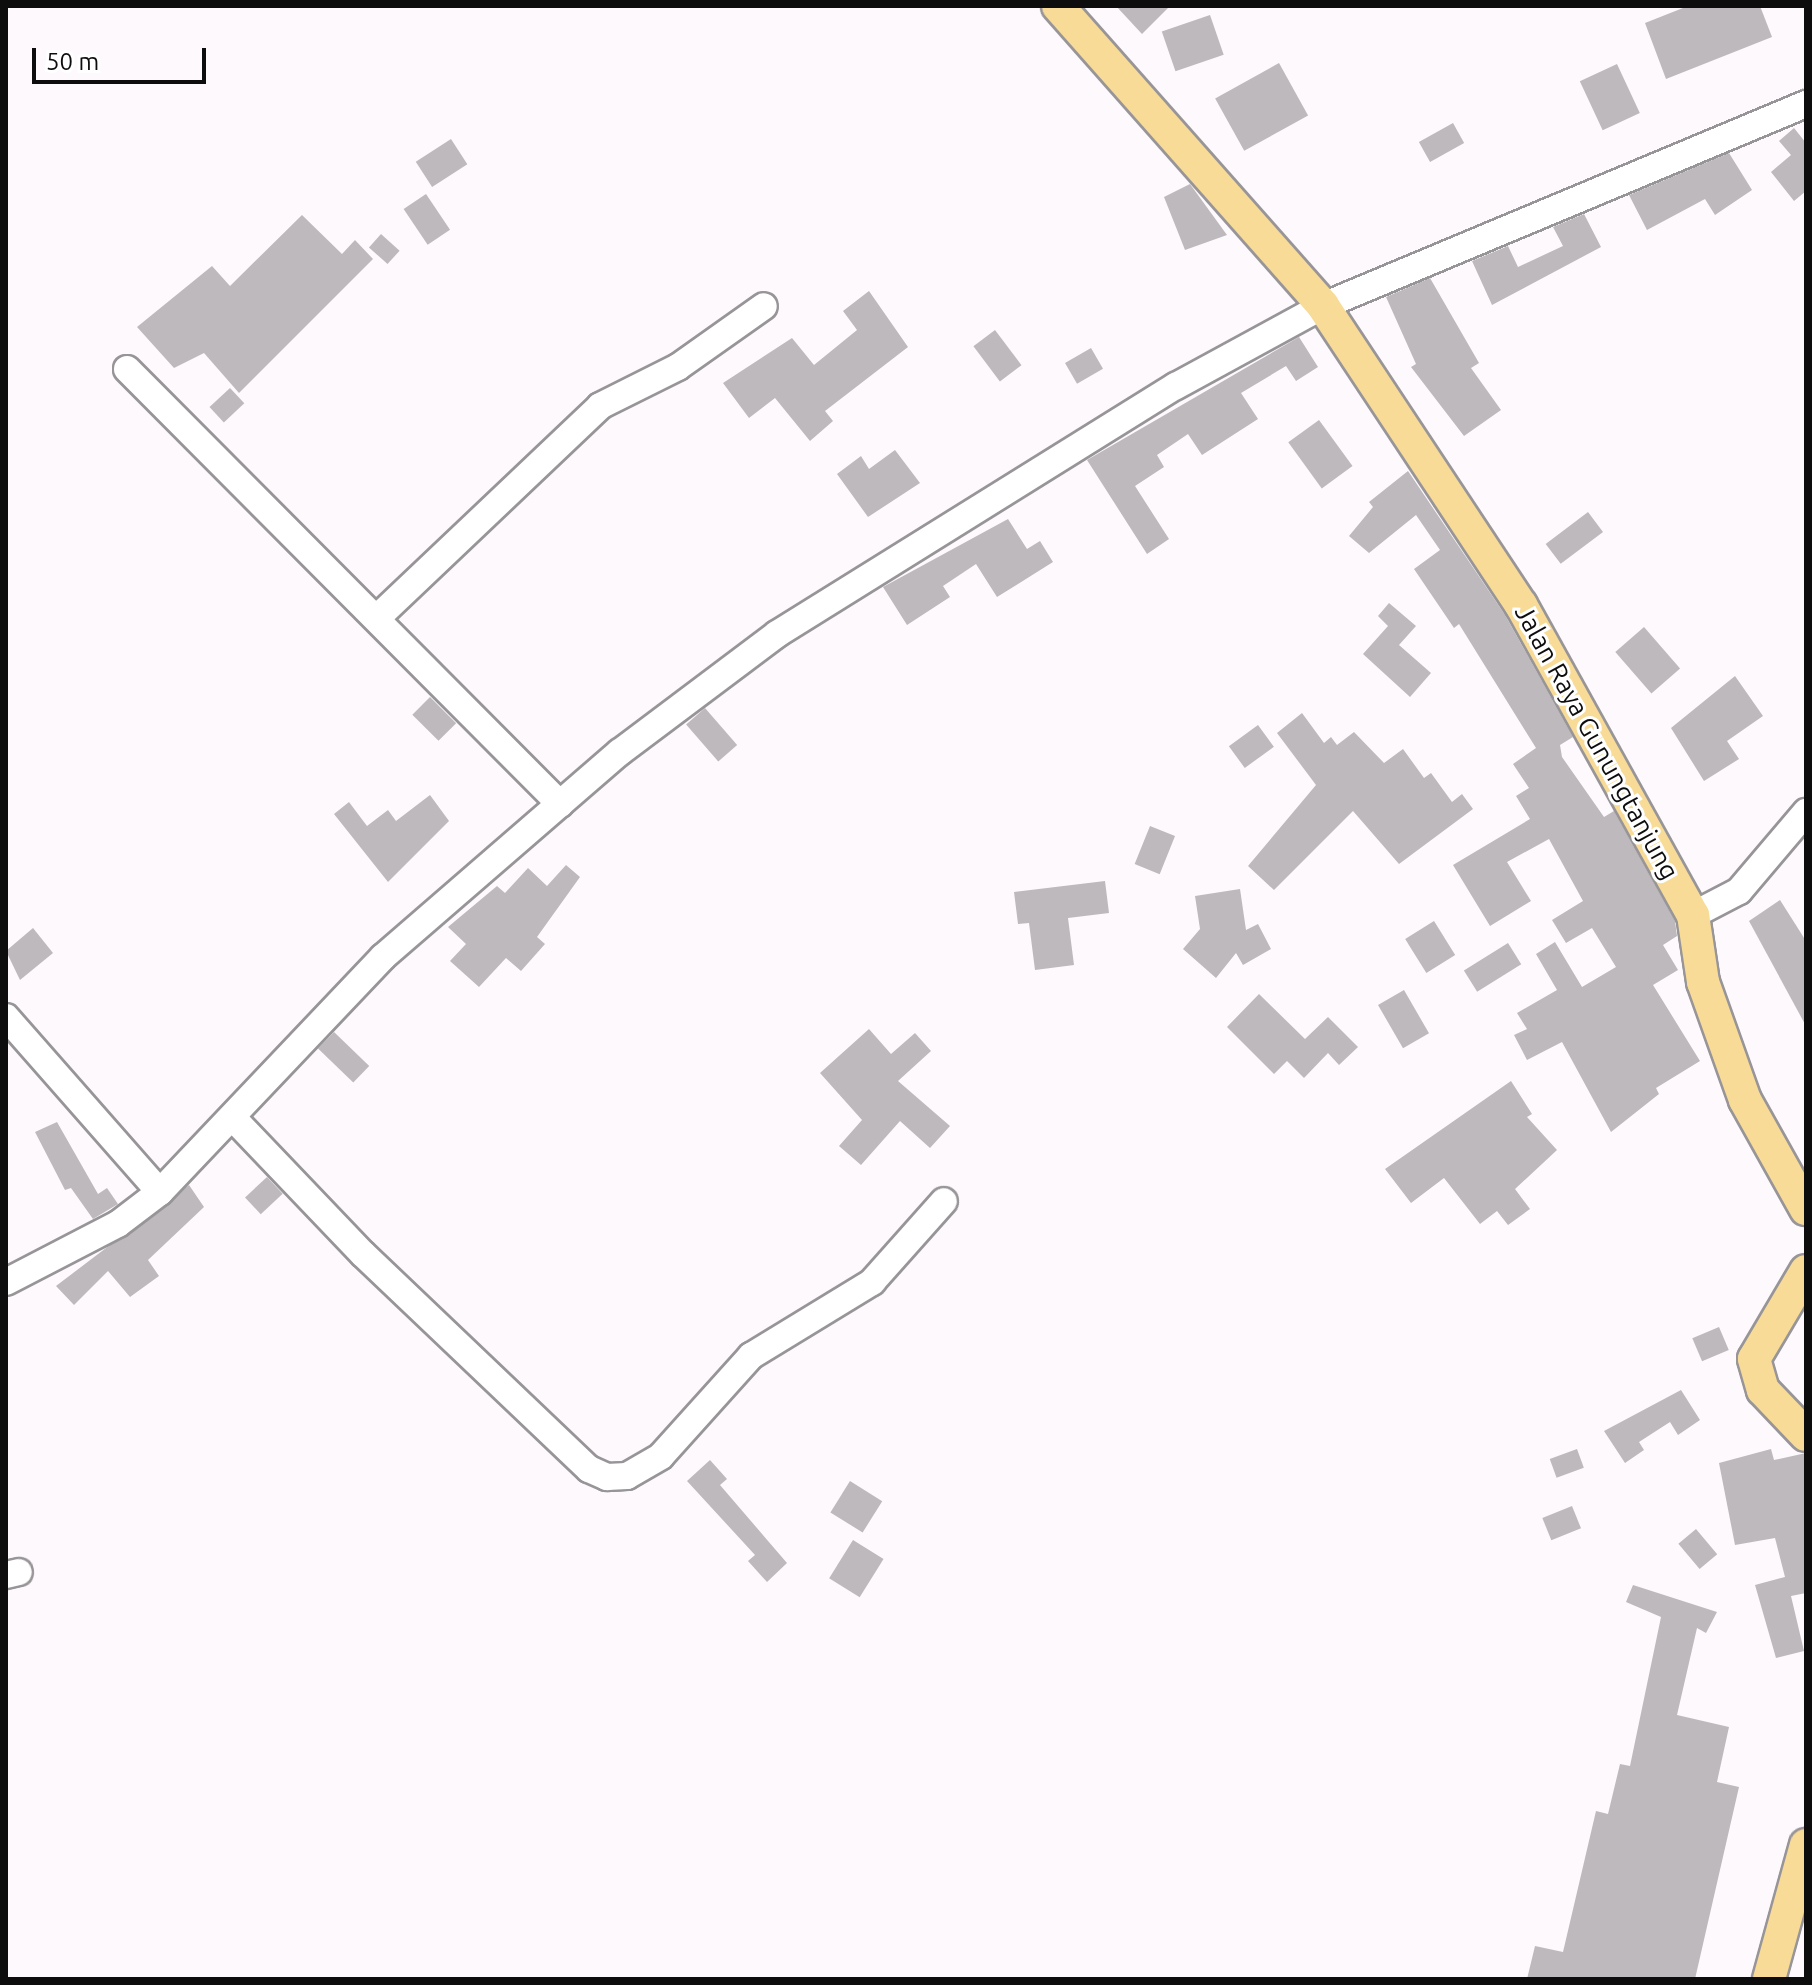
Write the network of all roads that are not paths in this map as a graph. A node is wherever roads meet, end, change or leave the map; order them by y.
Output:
1 (1058, 6) edge
2 (1806, 104) edge
3 (764, 306) dead end
4 (1323, 306) junction
5 (127, 369) dead end
6 (378, 617) junction
7 (560, 804) junction
8 (1806, 812) edge
9 (1693, 915) junction
10 (6, 1017) edge
11 (233, 1118) junction
12 (160, 1192) junction
13 (944, 1201) dead end
14 (1806, 1209) edge
15 (1806, 1271) edge
16 (6, 1282) edge
17 (1806, 1435) edge
18 (1806, 1845) edge
19 (1769, 1979) edge

1 - 4 main road, Jalan Raya Gunungtanjung
2 - 4 street
3 - 6 street
4 - 7 street
4 - 9 main road, Jalan Raya Gunungtanjung
5 - 6 street
6 - 7 street
7 - 11 street
8 - 9 street
9 - 14 main road, Jalan Raya Gunungtanjung
10 - 12 street
11 - 12 street
11 - 13 street
12 - 16 street
15 - 17 main road
18 - 19 main road

